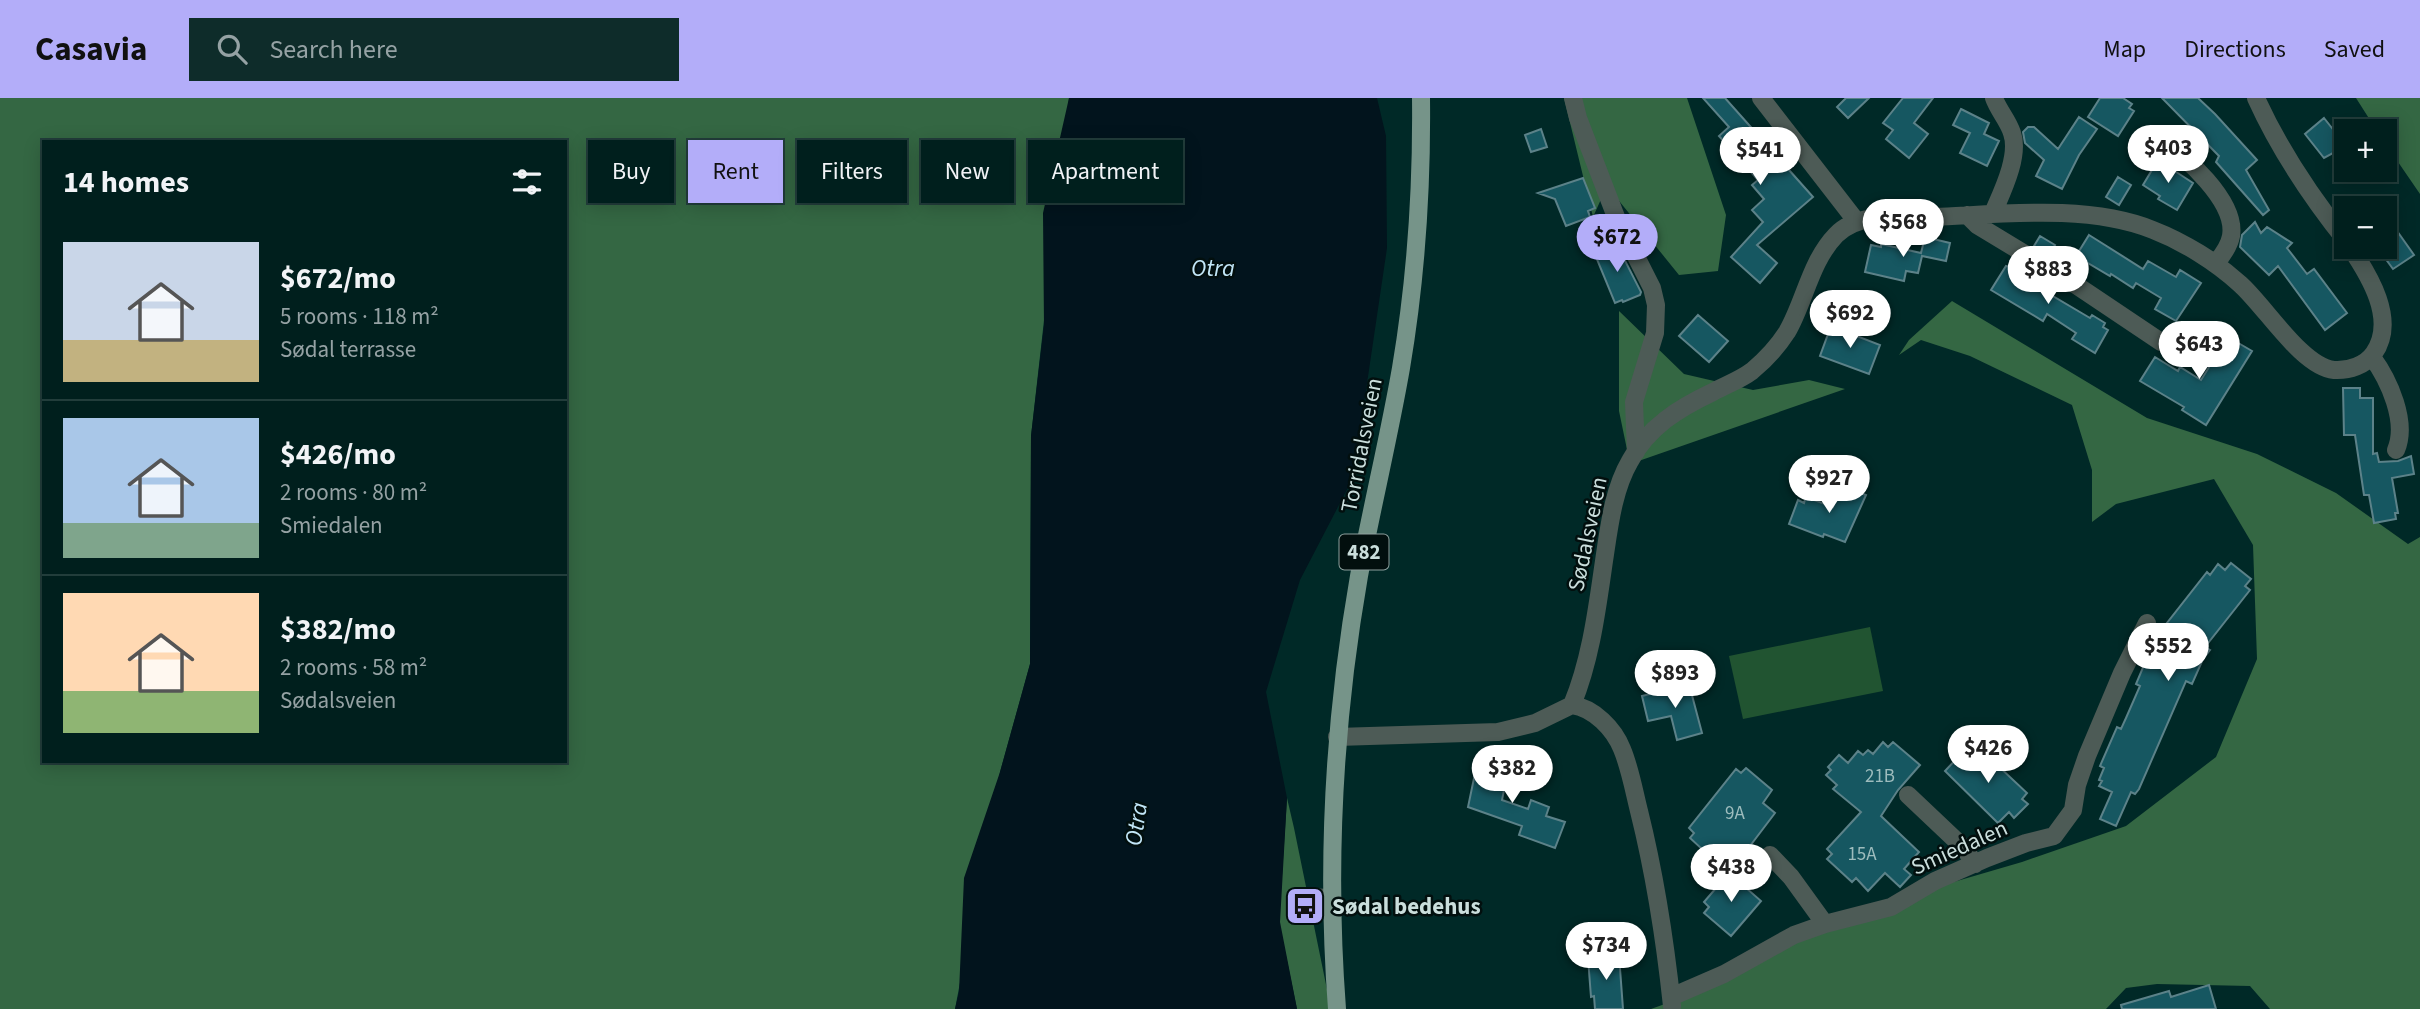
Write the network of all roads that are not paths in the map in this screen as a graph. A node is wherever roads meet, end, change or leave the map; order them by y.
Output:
1 (1421, 98) edge
2 (1573, 98) edge
3 (1761, 98) edge
4 (1994, 98) edge
5 (2256, 98) edge
6 (2158, 138) dead end
7 (1993, 213) junction
8 (1967, 215) junction
9 (1857, 222) junction
10 (2334, 225) edge
11 (2357, 259) edge
12 (2215, 264) junction
13 (2161, 342) dead end
14 (2372, 357) junction
15 (2396, 450) dead end
16 (1636, 452) junction
17 (2147, 623) dead end
18 (1572, 705) junction
19 (1337, 737) junction
20 (1908, 795) dead end
21 (1770, 855) dead end
22 (1975, 864) junction
23 (1305, 897) dead end
24 (1332, 898) junction
25 (1825, 924) junction
26 (1672, 1003) edge
27 (1337, 1009) edge

1 - 19 main road, Torridalsveien / 482
2 - 16 street, Sødalsveien
3 - 9 street
4 - 7 street
5 - 10 street
6 - 12 street
7 - 8 street
7 - 12 street
8 - 9 street
8 - 13 street
9 - 16 street
11 - 14 street
12 - 14 street
14 - 15 street
16 - 18 street, Sødalsveien
17 - 22 street, Smiedalen
18 - 19 street
18 - 26 street
19 - 24 main road, Torridalsveien / 482
20 - 22 street
21 - 25 street
22 - 25 street, Smiedalen
23 - 24 street
24 - 27 main road, Torridalsveien / 482
25 - 26 street, Smiedalen

